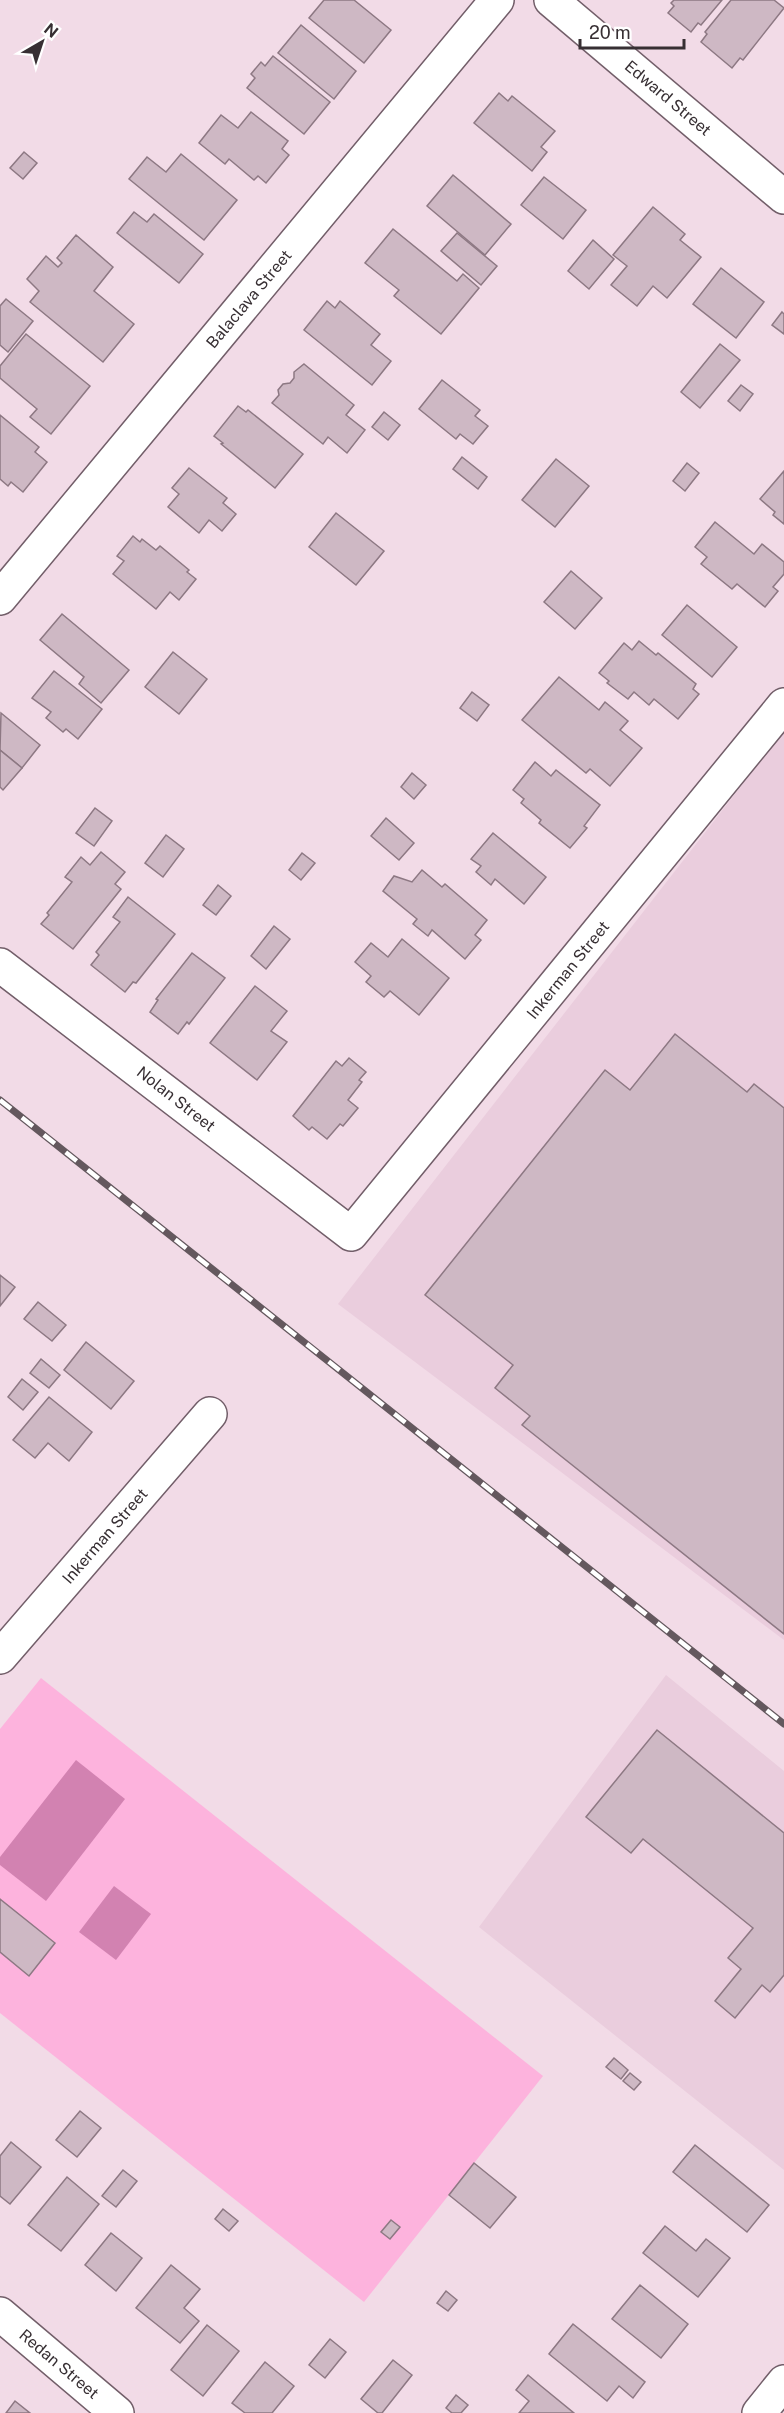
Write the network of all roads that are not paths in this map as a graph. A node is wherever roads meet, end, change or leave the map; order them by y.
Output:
1 (497, 0) edge
2 (551, 0) edge
3 (784, 197) edge
4 (0, 598) edge
5 (784, 705) edge
6 (0, 965) edge
7 (351, 1234) joint
8 (210, 1414) dead end
9 (0, 1657) edge
10 (0, 2314) edge
11 (784, 2382) edge
12 (117, 2413) edge
13 (759, 2413) edge

1 - 4 street, Balaclava Street
2 - 3 street, Edward Street
5 - 7 street, Inkerman Street
6 - 7 street, Nolan Street
8 - 9 street, Inkerman Street
10 - 12 street, Redan Street
11 - 13 street

